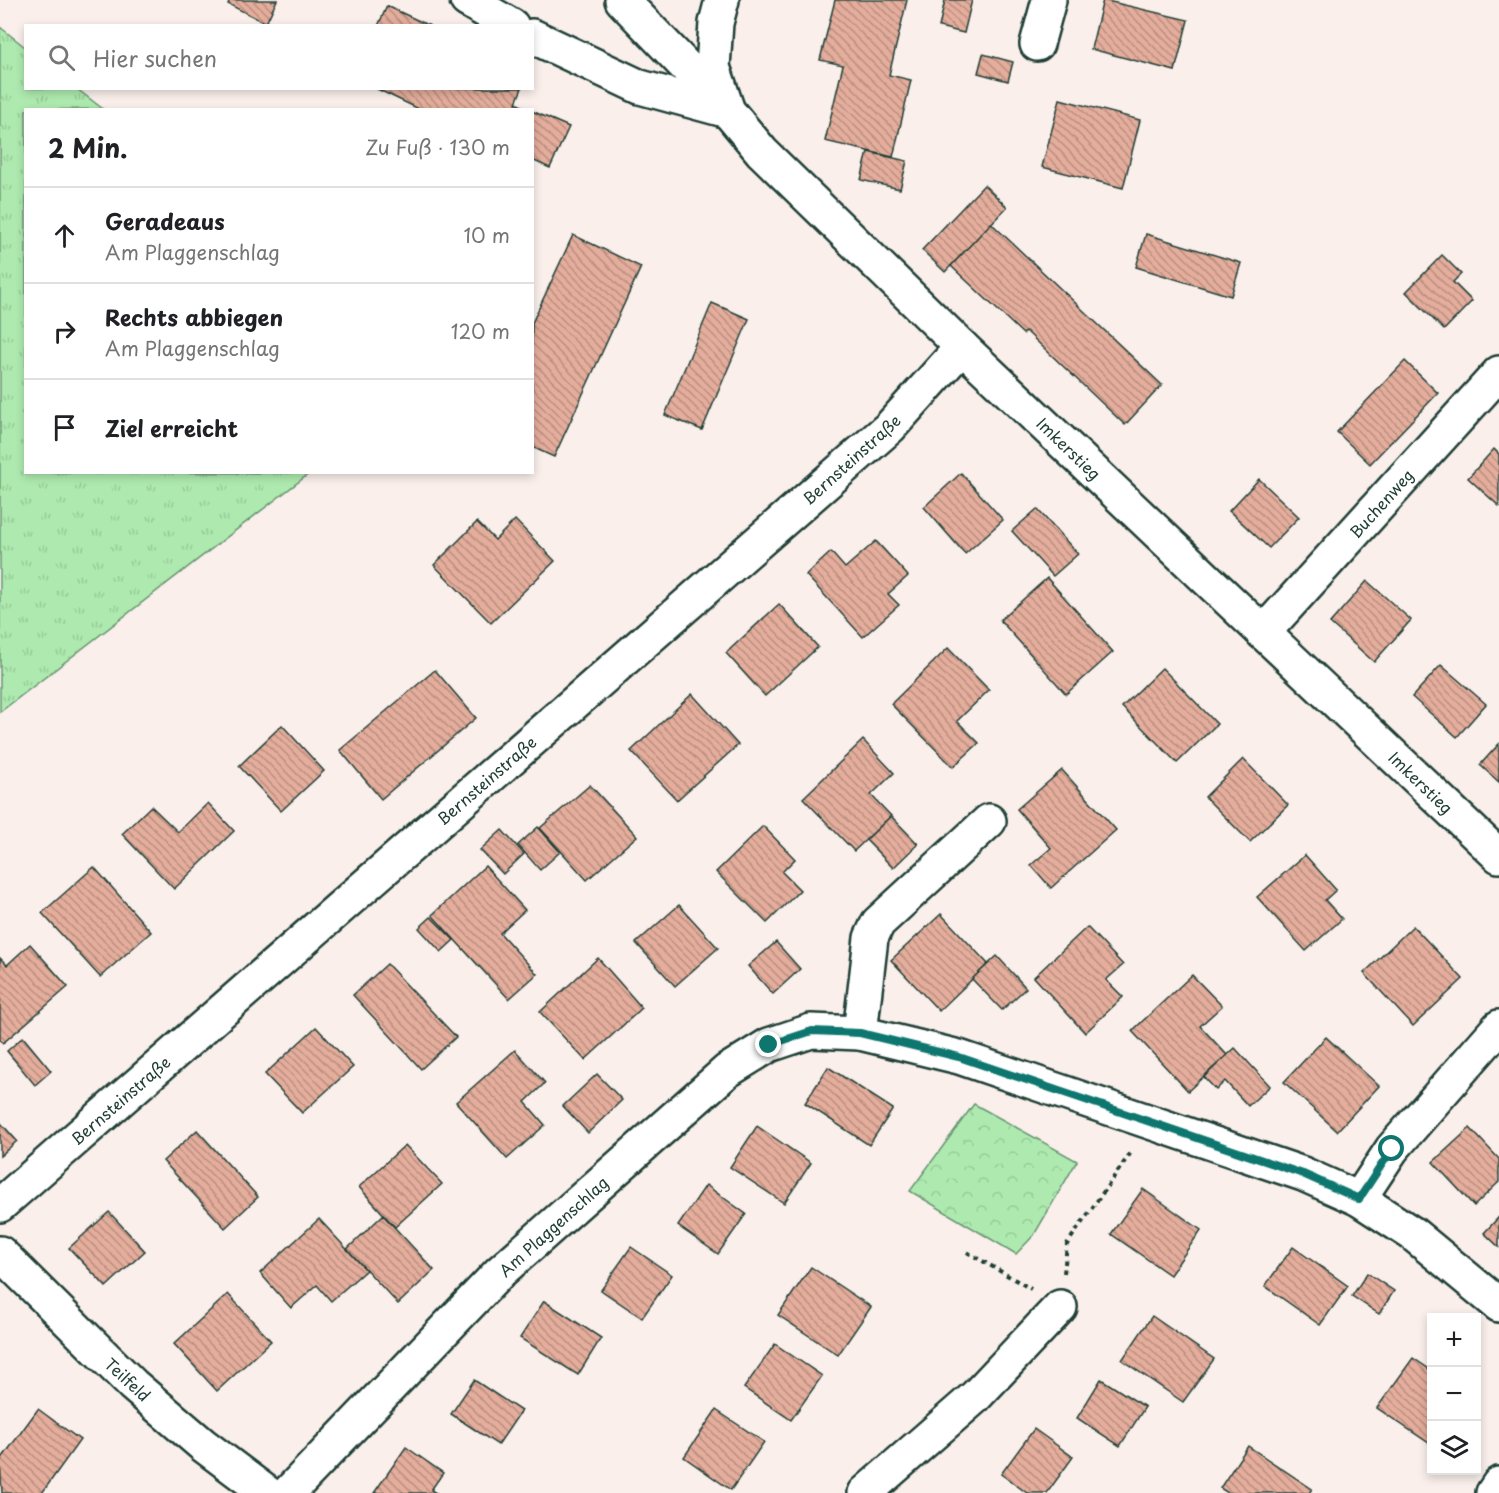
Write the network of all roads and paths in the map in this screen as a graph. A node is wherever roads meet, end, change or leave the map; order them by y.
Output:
1 (467, 0) edge
2 (622, 0) edge
3 (722, 0) edge
4 (1048, 0) edge
5 (509, 24) edge
6 (534, 37) edge
7 (1037, 44) dead end
8 (728, 111) junction
9 (962, 346) junction
10 (1499, 373) edge
11 (1263, 633) junction
12 (989, 821) dead end
13 (1499, 856) edge
14 (1499, 1026) edge
15 (860, 1033) junction
16 (1146, 1121) junction
17 (1359, 1199) junction
18 (0, 1205) edge
19 (967, 1252) dead end
20 (0, 1253) edge
21 (1499, 1305) edge
22 (1060, 1306) junction
23 (1499, 1484) edge
24 (267, 1493) edge
25 (288, 1493) edge
26 (865, 1493) edge
27 (1493, 1493) edge

1 - 5 street
2 - 8 street
3 - 8 street, Imkerstieg
4 - 7 street
6 - 8 street
8 - 9 street, Imkerstieg
9 - 11 street, Imkerstieg
9 - 18 street, Bernsteinstraße
10 - 11 street, Buchenweg
11 - 13 street, Imkerstieg
12 - 15 street
14 - 17 street
15 - 16 street, Am Plaggenschlag
15 - 25 street, Am Plaggenschlag
16 - 17 street, Am Plaggenschlag
16 - 22 path
17 - 21 street, Am Plaggenschlag
19 - 22 path
20 - 24 street, Teilfeld
22 - 26 street
23 - 27 street

